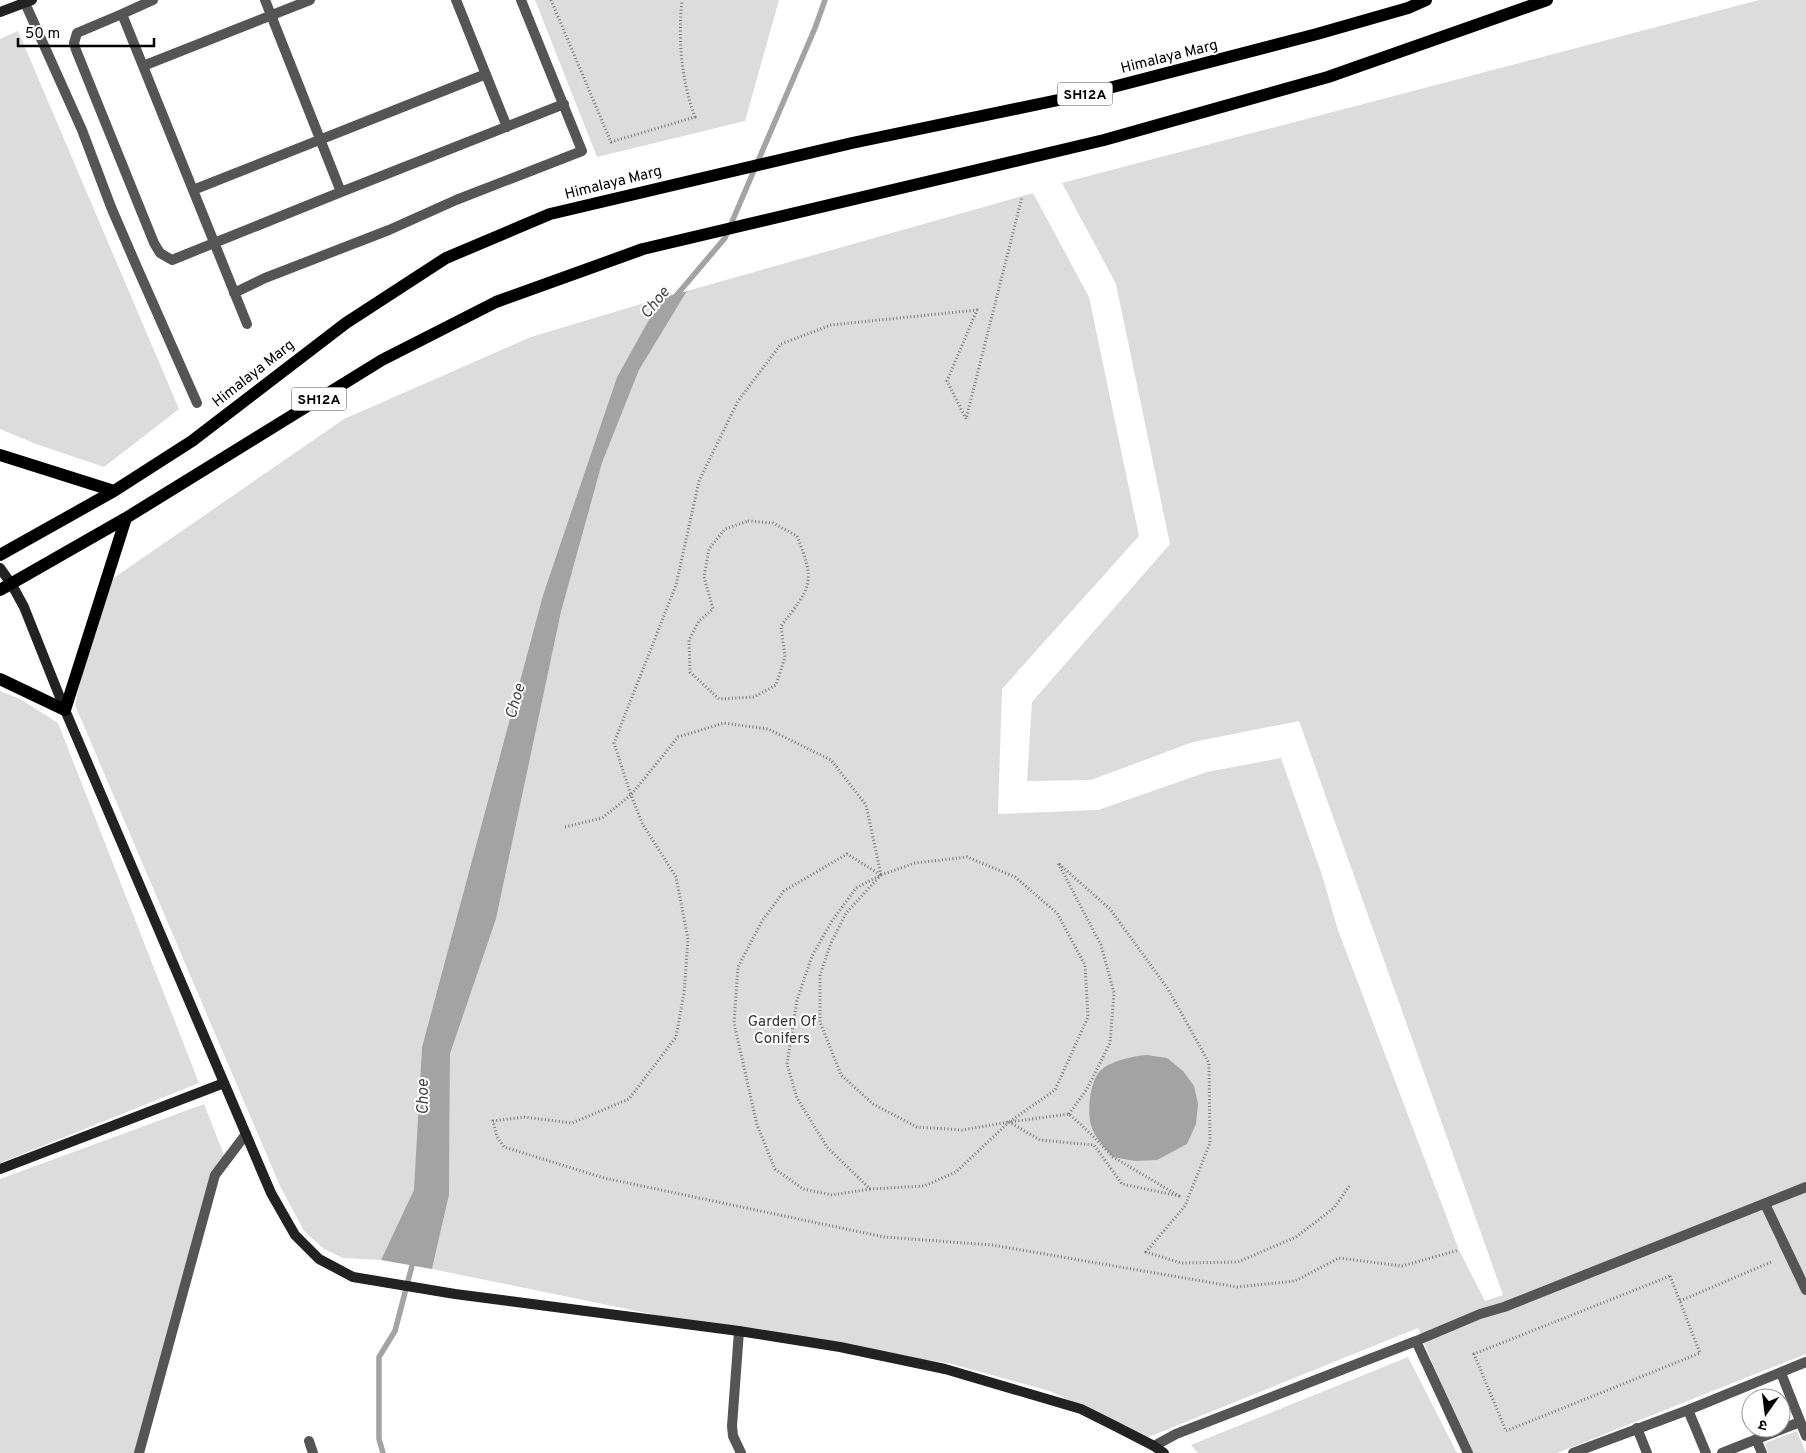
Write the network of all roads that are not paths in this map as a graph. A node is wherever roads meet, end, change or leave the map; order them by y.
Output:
1 (153, 0) edge
2 (265, 0) edge
3 (310, 0) edge
4 (456, 0) edge
5 (521, 0) edge
6 (1426, 0) edge
7 (1547, 0) edge
8 (28, 1) edge
9 (0, 12) edge
10 (122, 14) junction
11 (270, 16) junction
12 (143, 66) junction
13 (486, 74) junction
14 (564, 104) junction
15 (507, 127) junction
16 (320, 139) junction
17 (193, 190) junction
18 (342, 192) junction
19 (214, 243) junction
20 (234, 293) junction
21 (247, 324) dead end
22 (198, 403) dead end
23 (0, 455) edge
24 (114, 491) junction
25 (126, 518) junction
26 (0, 555) edge
27 (0, 568) edge
28 (6, 588) edge
29 (0, 679) edge
30 (65, 710) junction
31 (224, 1083) junction
32 (246, 1134) junction
33 (0, 1169) edge
34 (1806, 1187) edge
35 (1765, 1204) junction
36 (1806, 1290) edge
37 (739, 1331) junction
38 (1416, 1342) junction
39 (1806, 1362) edge
40 (1781, 1373) junction
41 (1688, 1410) junction
42 (1800, 1422) junction
43 (1637, 1428) junction
44 (1806, 1436) edge
45 (1756, 1439) junction
46 (310, 1441) dead end
47 (1154, 1446) junction
48 (139, 1453) edge
49 (313, 1453) edge
50 (741, 1453) edge
51 (1164, 1453) edge
52 (1468, 1453) edge
53 (1573, 1453) edge
54 (1647, 1453) edge
55 (1706, 1453) edge
56 (1722, 1453) edge
57 (1762, 1453) edge

1 - 10 street
2 - 11 street
3 - 11 street
4 - 13 street
5 - 14 street
6 - 24 main road, Himalaya Marg / SH12A
7 - 25 main road, SH12A
8 - 9 street
8 - 22 street
10 - 12 street
10 - 19 street
11 - 12 street
11 - 16 street
12 - 17 street
13 - 15 street
13 - 16 street
14 - 15 street
14 - 20 street
15 - 18 street
16 - 17 street
16 - 18 street
17 - 19 street
18 - 19 street
19 - 20 street
20 - 21 street
23 - 24 main road
24 - 26 main road, Himalaya Marg / SH12A
25 - 28 main road, SH12A
25 - 30 main road
27 - 28 street
28 - 30 street
29 - 30 main road
30 - 31 street
31 - 32 street
31 - 33 street
32 - 37 street
32 - 48 street
34 - 35 street
35 - 36 street
35 - 38 street
37 - 47 street
37 - 50 street
38 - 47 street
38 - 52 street
39 - 40 street
40 - 41 street
40 - 42 street
41 - 43 street
41 - 55 street
42 - 44 street
42 - 45 street
43 - 53 street
43 - 54 street
45 - 56 street
45 - 57 street
46 - 49 street
47 - 51 street

